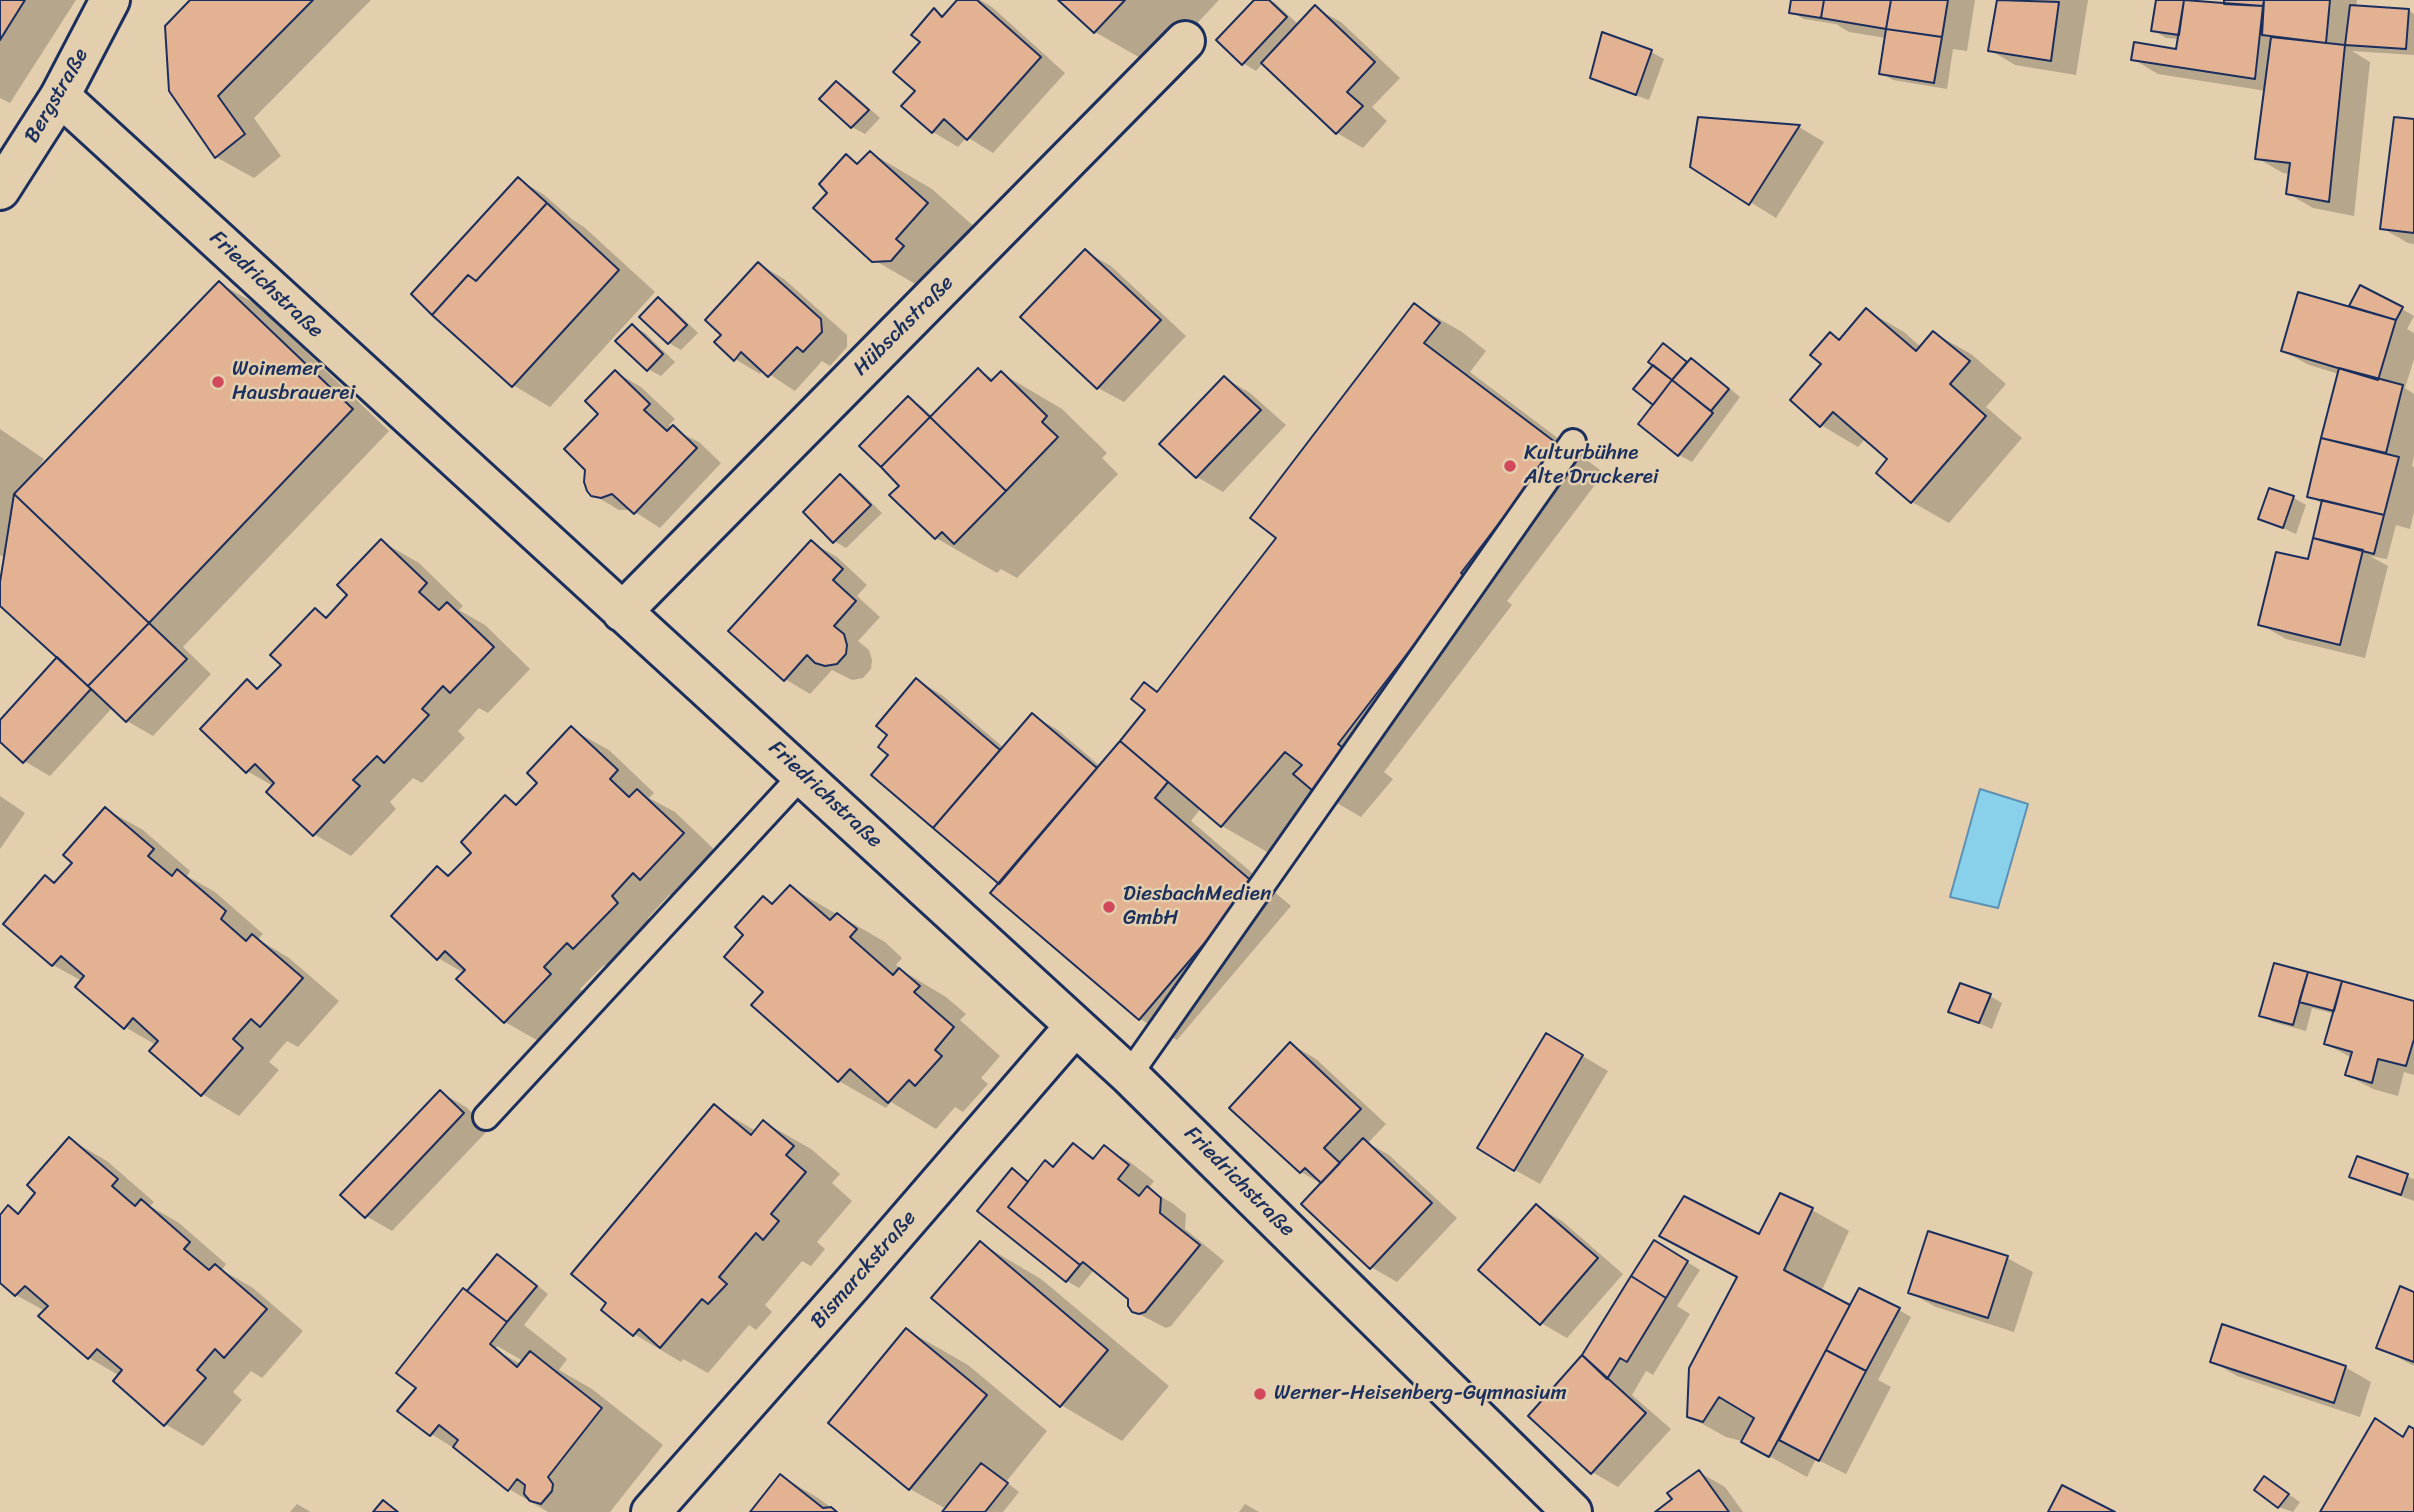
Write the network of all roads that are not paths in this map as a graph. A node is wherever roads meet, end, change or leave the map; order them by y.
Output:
1 (110, 0) edge
2 (1185, 41) dead end
3 (60, 96) junction
4 (0, 190) edge
5 (1573, 442) dead end
6 (622, 612) junction
7 (803, 774) junction
8 (1075, 1026) junction
9 (1129, 1075) junction
10 (486, 1117) dead end
11 (651, 1512) edge
12 (1572, 1512) edge

1 - 3 street, Bergstraße
2 - 6 street, Hübschstraße
3 - 4 street, Bergstraße
3 - 6 street, Friedrichstraße
5 - 9 lane
6 - 7 street, Friedrichstraße
7 - 8 street, Friedrichstraße
7 - 10 lane
8 - 9 street, Friedrichstraße
8 - 11 street, Bismarckstraße
9 - 12 street, Friedrichstraße

